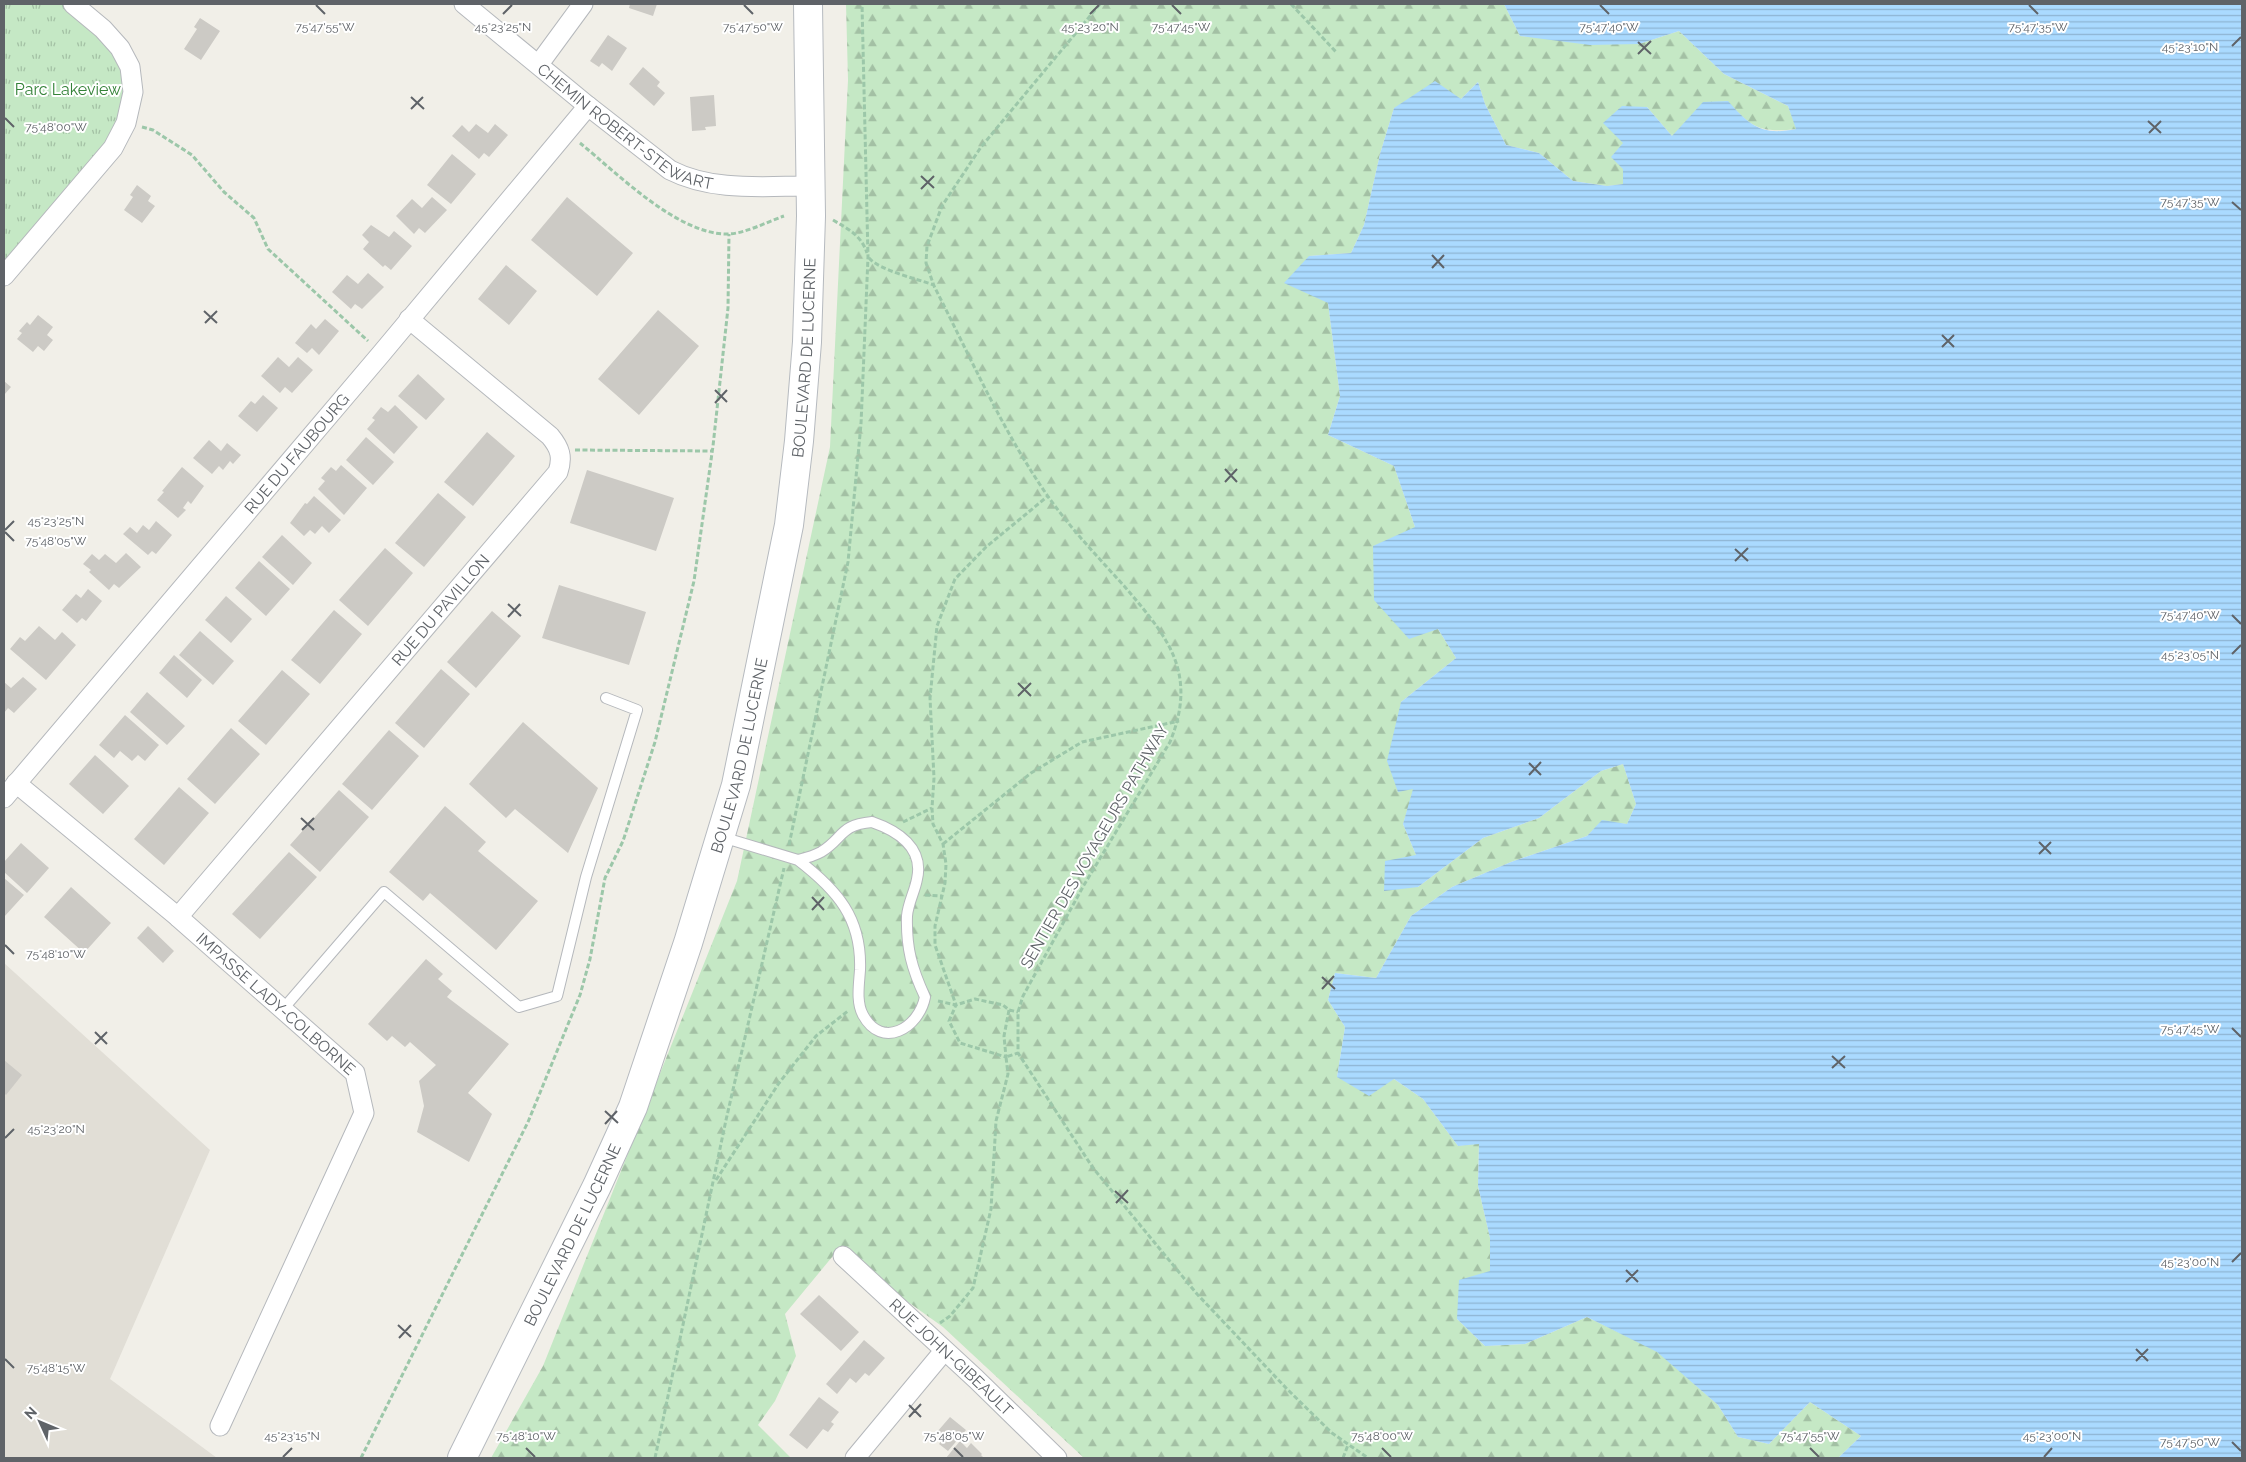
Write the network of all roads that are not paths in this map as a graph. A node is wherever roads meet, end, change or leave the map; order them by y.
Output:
1 (73, 4) edge
2 (464, 4) edge
3 (584, 4) edge
4 (808, 4) edge
5 (539, 64) junction
6 (588, 106) junction
7 (810, 186) junction
8 (4, 276) edge
9 (410, 319) junction
10 (606, 698) dead end
11 (16, 783) junction
12 (4, 798) edge
13 (721, 837) junction
14 (798, 860) junction
15 (178, 917) junction
16 (283, 1009) junction
17 (843, 1256) dead end
18 (944, 1351) junction
19 (220, 1426) dead end
20 (462, 1458) edge
21 (855, 1458) edge
22 (1057, 1458) edge

1 - 8 street
2 - 5 street, CHEMIN ROBERT-STEWART
3 - 5 street
4 - 7 main road, BOULEVARD DE LUCERNE
5 - 6 street, CHEMIN ROBERT-STEWART
6 - 7 street, CHEMIN ROBERT-STEWART
6 - 9 street, RUE DU FAUBOURG
7 - 13 main road, BOULEVARD DE LUCERNE
9 - 11 street, RUE DU FAUBOURG
9 - 15 street, RUE DU PAVILLON
10 - 16 lane
11 - 12 street, RUE DU FAUBOURG
11 - 15 street, IMPASSE LADY-COLBORNE
13 - 14 lane
13 - 20 main road, BOULEVARD DE LUCERNE
14 - 14 lane
15 - 16 street, IMPASSE LADY-COLBORNE
16 - 19 street, IMPASSE LADY-COLBORNE
17 - 18 street, RUE JOHN-GIBEAULT
18 - 21 street
18 - 22 street, RUE JOHN-GIBEAULT

